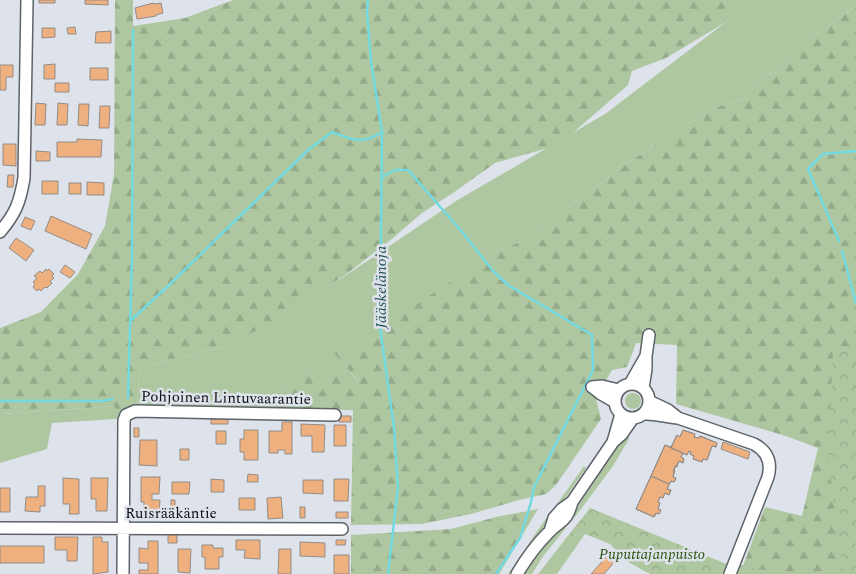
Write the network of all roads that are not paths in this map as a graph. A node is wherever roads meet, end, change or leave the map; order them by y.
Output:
1 (26, 0) edge
2 (0, 232) edge
3 (649, 335) dead end
4 (646, 356) junction
5 (630, 384) junction
6 (643, 388) junction
7 (619, 390) junction
8 (649, 401) junction
9 (615, 402) junction
10 (620, 414) junction
11 (335, 415) dead end
12 (638, 416) junction
13 (678, 418) junction
14 (612, 442) junction
15 (0, 528) edge
16 (123, 528) junction
17 (342, 529) dead end
18 (123, 574) edge
19 (517, 574) edge
20 (730, 574) edge

1 - 2 street
3 - 4 street
4 - 5 street
4 - 6 street
5 - 6 street
5 - 7 street
6 - 8 street
7 - 9 street
7 - 9 street
8 - 12 street
8 - 13 street
9 - 10 street
10 - 12 street
10 - 14 street
11 - 16 street, Pohjoinen Lintuvaarantie
12 - 13 street
12 - 14 street
13 - 20 street
14 - 19 street
15 - 16 street, Ruisrääkäntie
16 - 17 street, Ruisrääkäntie
16 - 18 street, Pohjoinen Lintuvaarantie

